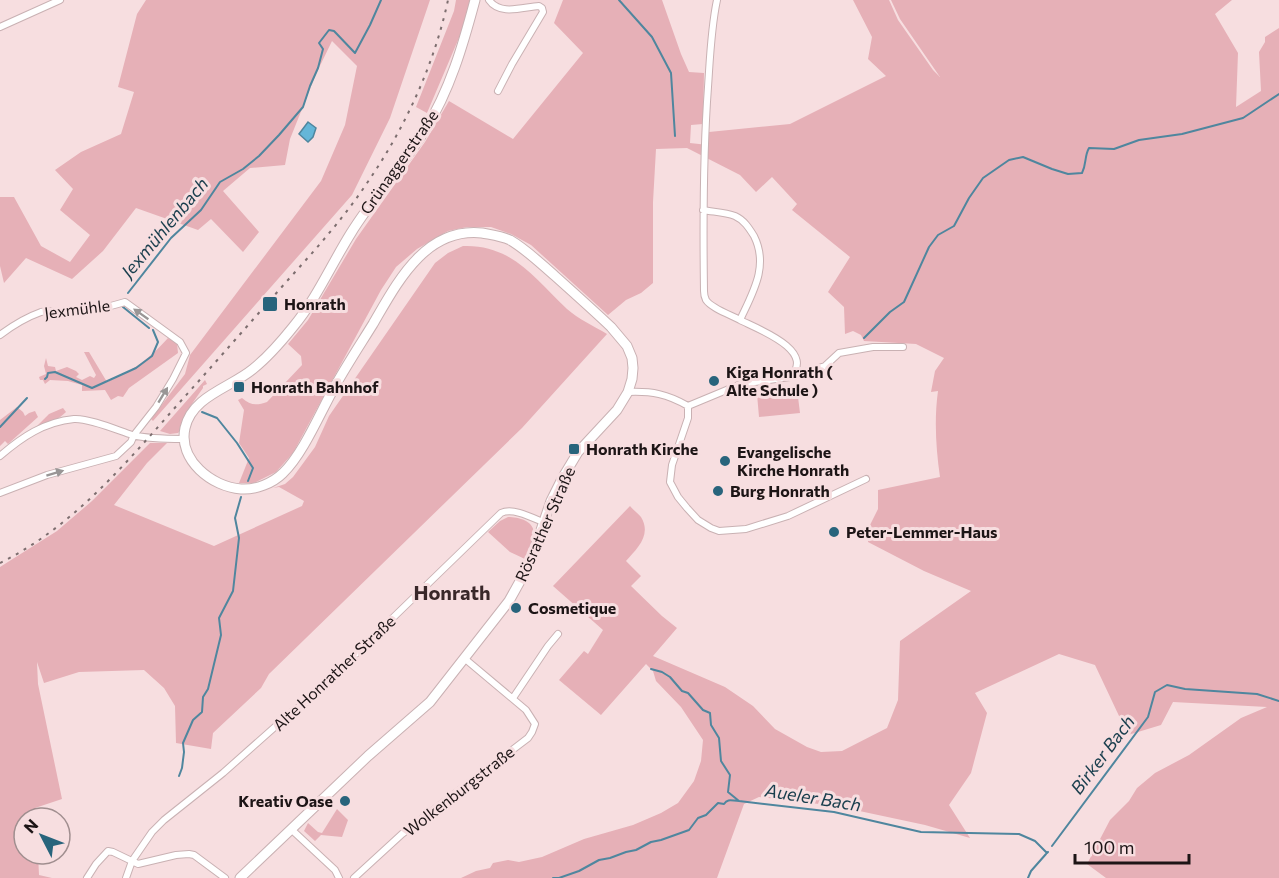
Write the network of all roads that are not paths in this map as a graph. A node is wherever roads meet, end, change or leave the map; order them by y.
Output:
1 (60, 0) edge
2 (475, 0) edge
3 (489, 0) edge
4 (717, 0) edge
5 (0, 27) edge
6 (498, 91) dead end
7 (703, 210) junction
8 (740, 320) junction
9 (0, 335) edge
10 (903, 347) dead end
11 (796, 371) junction
12 (628, 392) junction
13 (688, 406) junction
14 (134, 435) junction
15 (183, 439) junction
16 (0, 456) edge
17 (866, 479) dead end
18 (0, 493) edge
19 (545, 523) junction
20 (558, 634) dead end
21 (464, 658) junction
22 (513, 699) junction
23 (292, 830) junction
24 (132, 861) junction
25 (251, 875) edge
26 (87, 878) edge
27 (126, 878) edge
28 (225, 878) edge
29 (240, 878) edge
30 (339, 878) edge
31 (354, 878) edge

1 - 5 street
2 - 15 street, Grünaggerstraße
3 - 6 street
4 - 7 street
7 - 8 street
7 - 8 street
8 - 11 street
14 -> 9 street, Jexmühle
10 - 11 street
11 - 13 street
12 - 13 street
12 - 15 street, Rösrather Straße
12 - 19 street, Rösrather Straße
13 - 17 street
14 - 15 street
14 - 16 street
18 -> 14 street, Jexmühle
19 - 21 street, Rösrather Straße
19 - 24 street, Alte Honrather Straße
20 - 22 street
21 - 22 street, Wolkenburgstraße
21 - 23 street, Rösrather Straße
22 - 31 street, Wolkenburgstraße
23 - 25 street, Rösrather Straße
23 - 30 street
24 - 26 street
24 - 27 street, Alte Honrather Straße
24 - 28 street
25 - 29 street, Rösrather Straße

